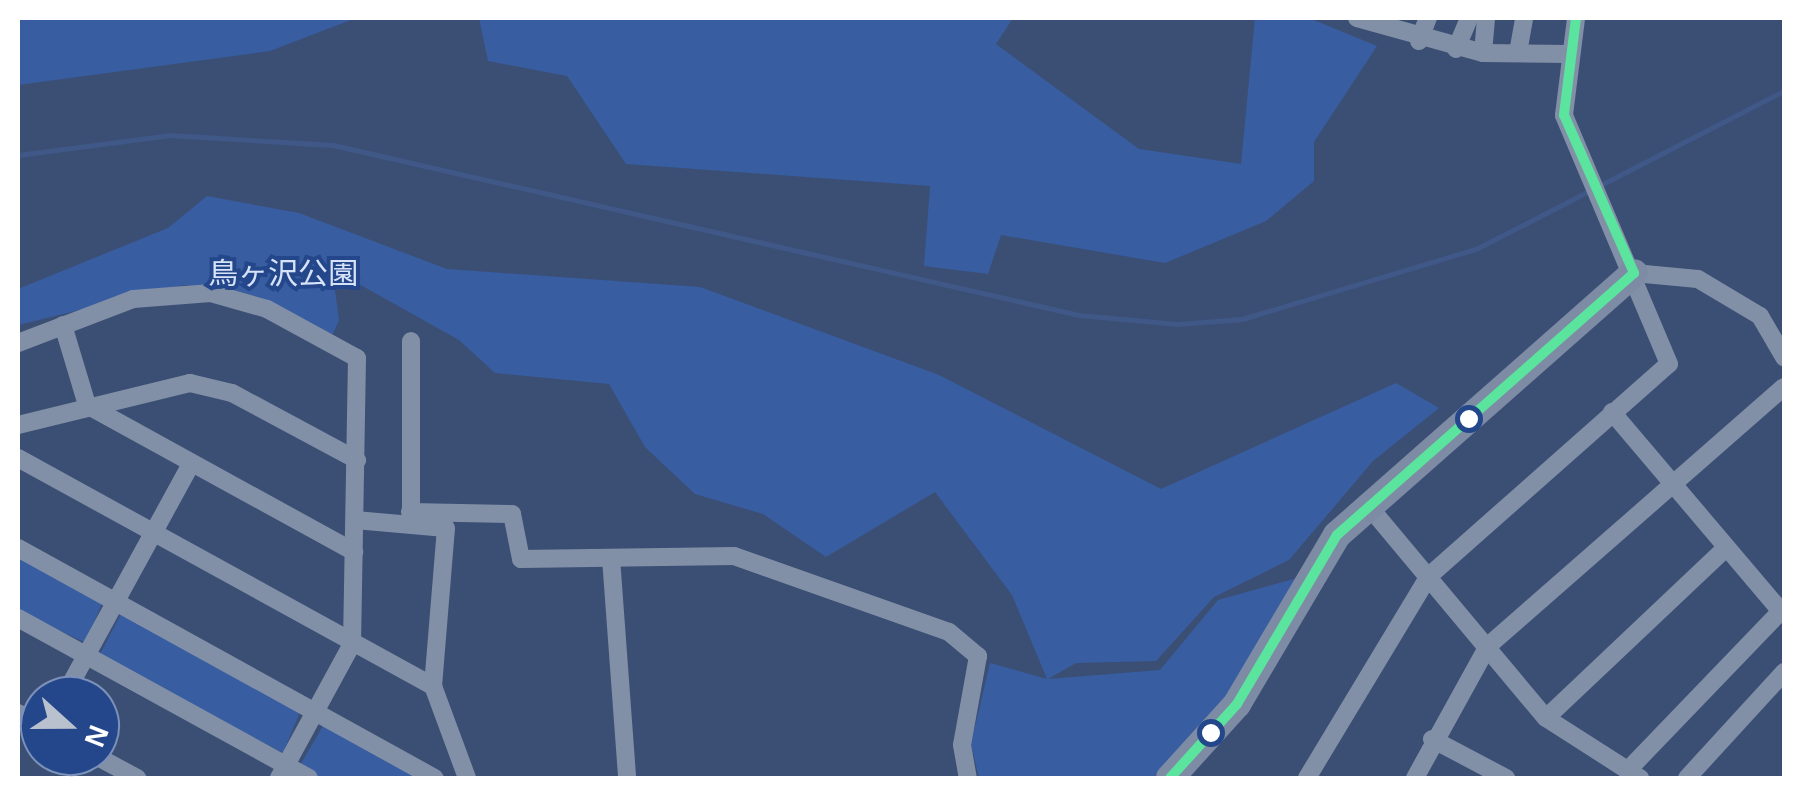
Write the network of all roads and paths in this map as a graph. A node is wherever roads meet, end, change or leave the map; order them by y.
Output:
1 (1356, 18) edge
2 (1428, 18) edge
3 (1469, 18) edge
4 (1486, 18) edge
5 (1524, 18) edge
6 (1576, 18) edge
7 (1385, 23) edge
8 (1419, 42) junction
9 (1456, 48) junction
10 (1483, 53) junction
11 (1518, 53) junction
12 (1568, 54) junction
13 (1634, 273) junction
14 (63, 325) junction
15 (411, 341) dead end
16 (18, 343) edge
17 (1784, 356) edge
18 (1784, 386) edge
19 (87, 405) junction
20 (1612, 412) junction
21 (18, 425) edge
22 (18, 458) edge
23 (357, 460) junction
24 (192, 464) junction
25 (1671, 484) junction
26 (1366, 503) junction
27 (410, 518) junction
28 (355, 520) junction
29 (153, 533) junction
30 (18, 548) edge
31 (1726, 548) junction
32 (354, 552) junction
33 (611, 558) junction
34 (1429, 576) junction
35 (116, 602) junction
36 (18, 618) edge
37 (352, 644) junction
38 (1488, 646) junction
39 (86, 656) junction
40 (1784, 672) edge
41 (75, 676) edge
42 (433, 686) junction
43 (316, 712) junction
44 (1546, 718) junction
45 (1432, 740) junction
46 (283, 772) edge
47 (1183, 774) edge
48 (1634, 775) edge
49 (309, 778) edge
50 (435, 778) edge
51 (467, 778) edge
52 (627, 778) edge
53 (968, 778) edge
54 (1307, 778) edge
55 (1415, 778) edge
56 (1506, 778) edge
57 (1687, 778) edge

1 - 7 street
2 - 8 street
3 - 9 street
4 - 10 street
5 - 11 street
6 - 12 street
7 - 8 street
8 - 9 street
9 - 10 street
10 - 11 street
11 - 12 street
12 - 13 street
13 - 17 street
13 - 20 street
13 - 26 street
14 - 16 street
14 - 19 street
14 - 23 street
15 - 27 street
18 - 25 street
19 - 21 street
19 - 23 street
19 - 24 street
20 - 25 street
20 - 34 street
22 - 29 street
23 - 28 street
24 - 29 street
24 - 32 street
25 - 31 street
25 - 38 street
26 - 34 street
26 - 47 street
27 - 28 street
27 - 33 street
27 - 42 street
28 - 32 street
29 - 35 street
29 - 37 street
30 - 35 street
31 - 44 street
31 - 48 street
32 - 37 street
33 - 52 street
33 - 53 street
34 - 38 street
34 - 54 street
35 - 39 street
35 - 43 street
36 - 39 street
37 - 42 street
37 - 43 street
38 - 44 street
38 - 45 street
39 - 41 street
39 - 46 street
40 - 57 street
42 - 51 street
43 - 46 street
43 - 50 street
44 - 48 street
45 - 55 street
45 - 56 street
46 - 49 street

